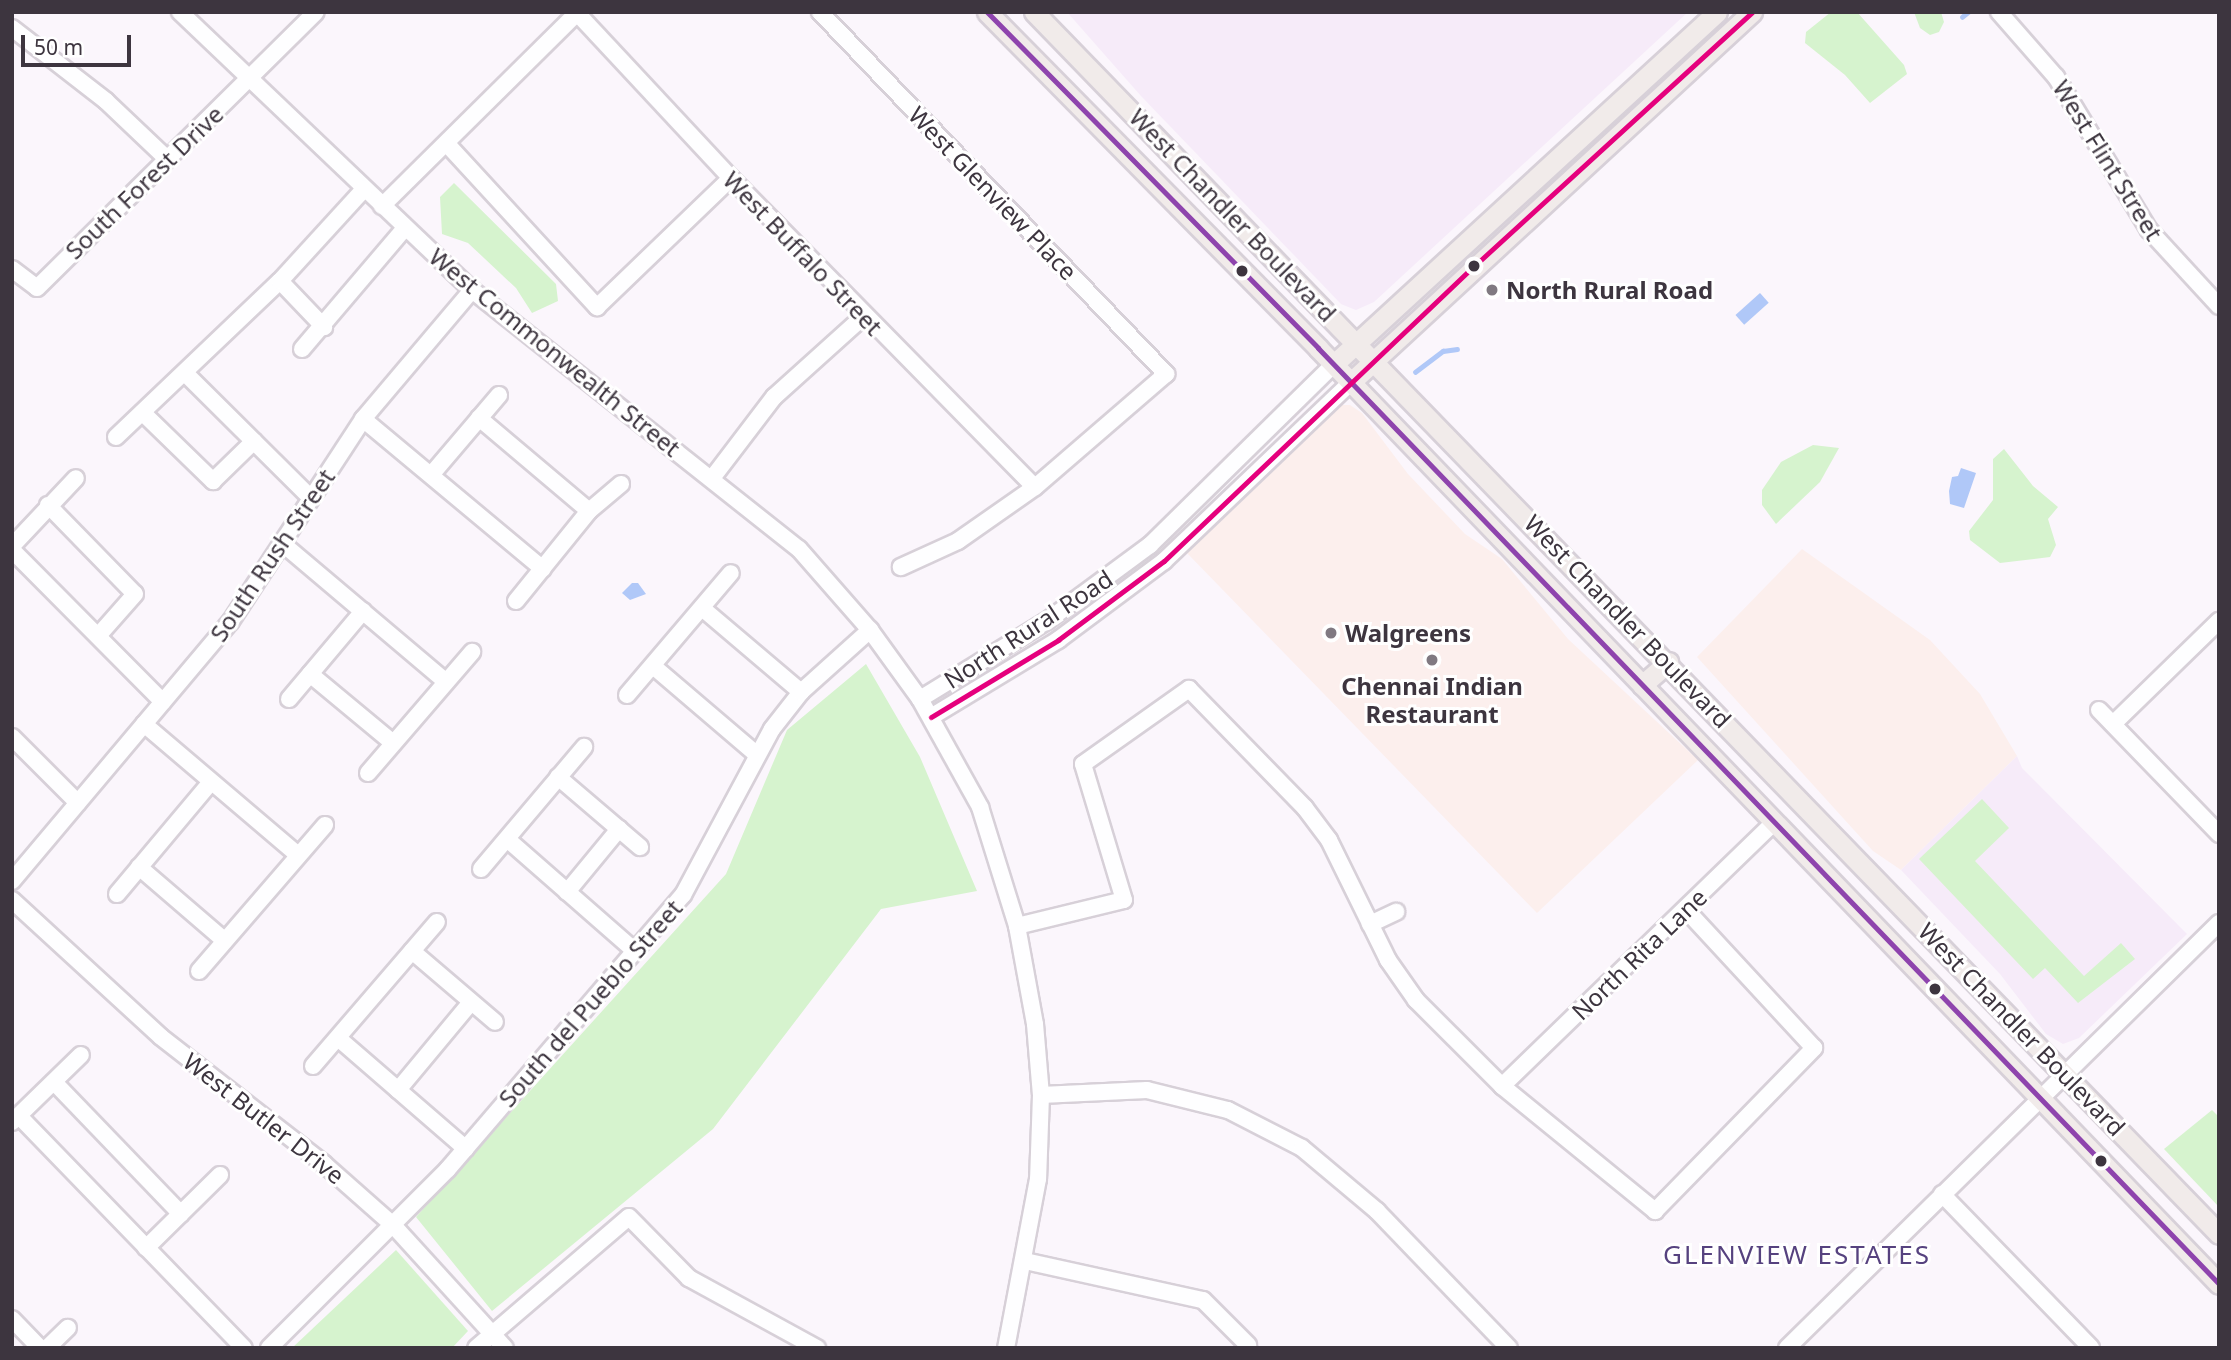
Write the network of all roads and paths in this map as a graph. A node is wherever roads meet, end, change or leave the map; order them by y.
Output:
1 (180, 12) edge
2 (316, 12) edge
3 (820, 12) edge
4 (987, 12) edge
5 (1034, 12) edge
6 (1717, 12) edge
7 (1752, 12) edge
8 (1999, 12) edge
9 (578, 13) edge
10 (12, 28) edge
11 (253, 77) junction
12 (447, 144) junction
13 (166, 158) junction
14 (731, 178) junction
15 (365, 189) junction
16 (382, 206) junction
17 (405, 228) junction
18 (12, 269) edge
19 (280, 281) junction
20 (472, 290) junction
21 (2219, 306) edge
22 (864, 316) junction
23 (324, 327) junction
24 (1356, 341) junction
25 (302, 349) dead end
26 (1375, 359) junction
27 (1334, 364) junction
28 (186, 374) junction
29 (1351, 382) junction
30 (499, 395) dead end
31 (143, 412) junction
32 (479, 418) junction
33 (363, 419) junction
34 (116, 437) dead end
35 (254, 441) junction
36 (431, 475) junction
37 (713, 477) junction
38 (76, 478) dead end
39 (621, 484) dead end
40 (1035, 487) junction
41 (311, 498) junction
42 (48, 505) junction
43 (589, 511) junction
44 (1186, 511) junction
45 (1201, 527) junction
46 (283, 544) junction
47 (12, 548) edge
48 (901, 567) dead end
49 (543, 569) junction
50 (731, 573) dead end
51 (516, 601) dead end
52 (702, 608) junction
53 (363, 611) junction
54 (2219, 621) edge
55 (870, 630) junction
56 (98, 636) junction
57 (472, 652) dead end
58 (1668, 662) junction
59 (653, 666) junction
60 (310, 674) junction
61 (445, 681) junction
62 (1642, 685) junction
63 (801, 692) junction
64 (627, 695) dead end
65 (289, 699) dead end
66 (920, 699) junction
67 (163, 702) junction
68 (2099, 710) dead end
69 (931, 717) junction
70 (144, 724) junction
71 (2113, 724) junction
72 (393, 743) junction
73 (15, 744) edge
74 (584, 747) dead end
75 (757, 754) junction
76 (368, 774) dead end
77 (558, 778) junction
78 (211, 782) junction
79 (78, 803) junction
80 (1774, 822) junction
81 (325, 825) dead end
82 (619, 829) junction
83 (2219, 834) edge
84 (507, 839) junction
85 (640, 847) dead end
86 (298, 855) junction
87 (139, 867) junction
88 (481, 869) dead end
89 (12, 880) edge
90 (567, 892) junction
91 (117, 894) dead end
92 (12, 900) edge
93 (1686, 910) junction
94 (1396, 912) dead end
95 (437, 922) dead end
96 (2219, 923) edge
97 (1370, 924) junction
98 (1017, 926) junction
99 (225, 940) junction
100 (412, 951) junction
101 (635, 951) junction
102 (199, 971) dead end
103 (471, 1002) junction
104 (495, 1023) dead end
105 (338, 1038) junction
106 (81, 1055) dead end
107 (313, 1066) dead end
108 (2066, 1073) junction
109 (54, 1082) junction
110 (1502, 1086) junction
111 (398, 1090) junction
112 (1041, 1095) junction
113 (2040, 1098) junction
114 (15, 1119) edge
115 (466, 1149) junction
116 (220, 1175) dead end
117 (1942, 1194) junction
118 (181, 1214) junction
119 (393, 1225) junction
120 (2219, 1234) edge
121 (146, 1248) junction
122 (1025, 1261) junction
123 (2219, 1284) edge
124 (12, 1319) edge
125 (68, 1328) dead end
126 (492, 1332) junction
127 (1248, 1345) dead end
128 (1790, 1347) edge
129 (40, 1348) edge
130 (47, 1348) edge
131 (244, 1348) edge
132 (269, 1348) edge
133 (475, 1348) edge
134 (505, 1348) edge
135 (817, 1348) edge
136 (1006, 1348) edge
137 (1509, 1348) edge
138 (2091, 1348) edge

1 - 11 street, West Commonwealth Street
2 - 11 street, South Forest Drive
3 - 40 street, West Glenview Place
4 - 27 main road, West Chandler Boulevard
5 - 24 main road, West Chandler Boulevard
6 - 24 main road, North Rural Road
7 - 26 main road, North Rural Road
8 - 21 street, West Flint Street
9 - 12 street
9 - 14 street, West Buffalo Street
10 - 13 street
11 - 13 street, South Forest Drive
11 - 15 street, West Commonwealth Street
12 - 14 street
12 - 16 street
13 - 18 street, South Forest Drive
14 - 22 street, West Buffalo Street
15 - 16 street, West Commonwealth Street
15 - 19 street
16 - 17 street, West Commonwealth Street
17 - 20 street, West Commonwealth Street
17 - 23 street
19 - 23 street
19 - 28 street
20 - 33 street, South Rush Street
20 - 37 street, West Commonwealth Street
22 - 37 street
22 - 40 street, West Buffalo Street
23 - 25 street
24 - 26 main road, West Chandler Boulevard
24 - 27 main road, North Rural Road
26 - 29 main road, North Rural Road
26 - 58 main road, West Chandler Boulevard
27 - 29 main road, West Chandler Boulevard
27 - 44 street, North Rural Road
28 - 31 street
28 - 35 street
29 - 45 street, North Rural Road
29 - 62 main road, West Chandler Boulevard
30 - 32 street
31 - 34 street
31 - 35 street
32 - 36 street
32 - 43 street
33 - 36 street
33 - 41 street, South Rush Street
35 - 41 street
36 - 49 street
37 - 55 street, West Commonwealth Street
38 - 42 street
39 - 43 street
40 - 48 street
41 - 46 street, South Rush Street
42 - 47 street
42 - 56 street
43 - 49 street
44 - 45 street
44 - 66 street, North Rural Road
45 - 69 street, North Rural Road
46 - 53 street
46 - 67 street, South Rush Street
47 - 56 street
49 - 51 street
50 - 52 street
52 - 59 street
52 - 63 street
53 - 60 street
53 - 61 street
54 - 71 street
55 - 63 street, South del Pueblo Street
55 - 66 street, West Commonwealth Street
56 - 67 street
57 - 61 street
58 - 62 main road
58 - 108 main road, West Chandler Boulevard
59 - 64 street
59 - 75 street
60 - 65 street
60 - 72 street
61 - 72 street
62 - 80 main road, West Chandler Boulevard
63 - 75 street, South del Pueblo Street
66 - 69 street, West Commonwealth Street
67 - 70 street, South Rush Street
68 - 71 street
69 - 98 street, West Commonwealth Street
70 - 78 street
70 - 79 street, South Rush Street
71 - 83 street
72 - 76 street
73 - 79 street
74 - 77 street
75 - 101 street, South del Pueblo Street
77 - 82 street
77 - 84 street
78 - 86 street
78 - 87 street
79 - 89 street, South Rush Street
80 - 93 street, North Rita Lane
80 - 113 main road, West Chandler Boulevard
81 - 86 street
82 - 85 street
82 - 90 street
84 - 88 street
84 - 90 street
86 - 99 street
87 - 91 street
87 - 99 street
90 - 101 street
92 - 119 street, West Butler Drive
93 - 110 street, North Rita Lane
93 - 110 street
94 - 97 street
95 - 100 street
96 - 108 street
97 - 98 street
97 - 110 street
98 - 112 street, West Commonwealth Street
99 - 102 street
100 - 103 street
100 - 105 street
101 - 115 street, South del Pueblo Street
103 - 104 street
103 - 111 street
105 - 107 street
105 - 111 street
106 - 109 street
108 - 113 street
108 - 120 main road, West Chandler Boulevard
109 - 114 street
109 - 118 street
111 - 115 street
112 - 122 street, West Commonwealth Street
112 - 137 street
113 - 117 street
113 - 123 main road, West Chandler Boulevard
114 - 121 street
115 - 119 street, South del Pueblo Street
116 - 118 street
117 - 128 street
117 - 138 street
118 - 121 street
119 - 126 street, West Butler Drive
119 - 132 street, South del Pueblo Street
121 - 131 street
122 - 127 street
122 - 136 street, West Commonwealth Street
124 - 129 street
125 - 130 street
126 - 133 street
126 - 134 street, West Butler Drive
126 - 135 street

